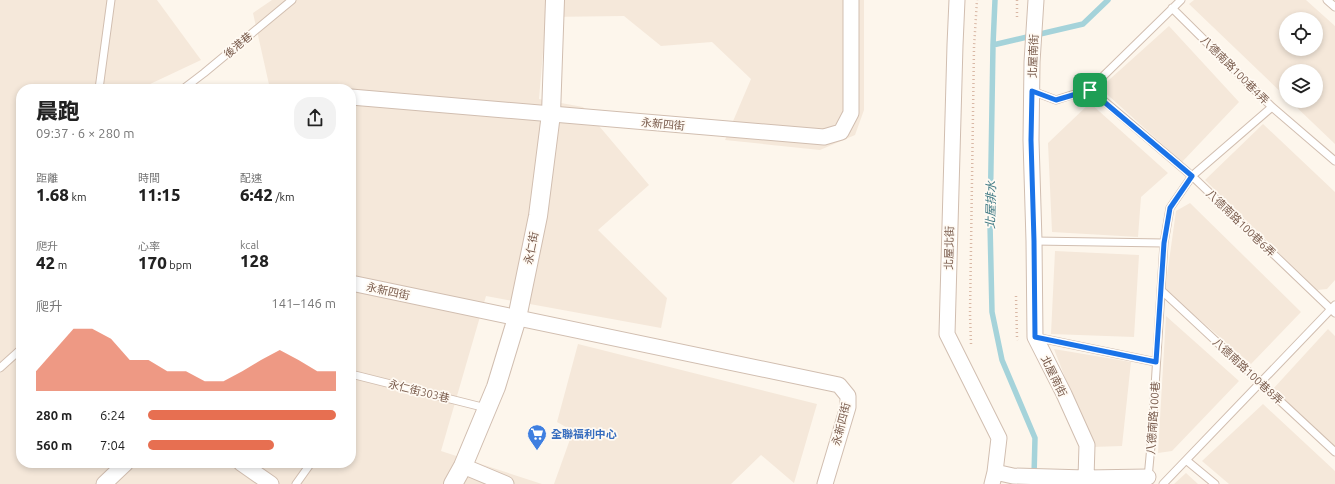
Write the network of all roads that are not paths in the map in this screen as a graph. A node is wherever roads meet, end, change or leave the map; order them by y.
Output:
1 (111, 0) edge
2 (292, 0) edge
3 (555, 0) edge
4 (851, 0) edge
5 (957, 0) edge
6 (1181, 0) edge
7 (1328, 0) edge
8 (1036, 4) edge
9 (1335, 7) edge
10 (1172, 8) junction
11 (100, 84) edge
12 (190, 84) edge
13 (1090, 90) junction
14 (1032, 91) junction
15 (356, 97) edge
16 (1272, 107) junction
17 (551, 114) junction
18 (1335, 161) edge
19 (1192, 176) junction
20 (1034, 241) junction
21 (1164, 243) junction
22 (356, 285) edge
23 (1161, 290) junction
24 (1334, 309) edge
25 (517, 318) junction
26 (1035, 337) junction
27 (16, 354) edge
28 (1156, 362) junction
29 (0, 368) edge
30 (356, 375) edge
31 (1260, 383) junction
32 (486, 408) junction
33 (1335, 452) edge
34 (1186, 460) junction
35 (463, 466) junction
36 (121, 468) edge
37 (247, 468) edge
38 (307, 468) edge
39 (994, 478) edge
40 (1084, 481) edge
41 (1148, 481) edge
42 (265, 482) edge
43 (104, 484) edge
44 (296, 484) edge
45 (453, 484) edge
46 (506, 484) edge
47 (825, 484) edge
48 (1163, 484) edge
49 (1215, 484) edge

1 - 11 lane
2 - 12 lane, 後港巷
3 - 17 street, 永仁街
4 - 17 street, 永新四街
5 - 39 street, 北屋北街
6 - 10 lane
7 - 9 lane
8 - 14 street, 北屋南街
10 - 13 lane
10 - 16 lane, 八德南路100巷4弄
13 - 14 lane
13 - 19 lane, 八德南路100巷6弄
14 - 20 street, 北屋南街
15 - 17 street, 永新四街
16 - 18 lane, 八德南路100巷4弄
16 - 19 lane, 八德南路100巷
17 - 25 street, 永仁街
19 - 21 lane, 八德南路100巷
19 - 24 lane, 八德南路100巷6弄
20 - 21 lane
20 - 26 street, 北屋南街
21 - 23 lane, 八德南路100巷
22 - 25 street, 永新四街
23 - 28 lane, 八德南路100巷
23 - 31 lane, 八德南路100巷8弄
24 - 31 lane
25 - 32 street, 永仁街
25 - 47 street, 永新四街
26 - 28 lane
26 - 40 street, 北屋南街
27 - 29 lane
28 - 41 lane, 八德南路100巷
30 - 32 lane, 永仁街303巷
31 - 33 lane, 八德南路100巷8弄
31 - 34 lane
32 - 35 street, 永仁街
34 - 48 lane
34 - 49 lane
35 - 45 street, 永仁街
35 - 46 street
36 - 43 street
37 - 42 street
38 - 44 lane
39 - 40 street
40 - 41 street

